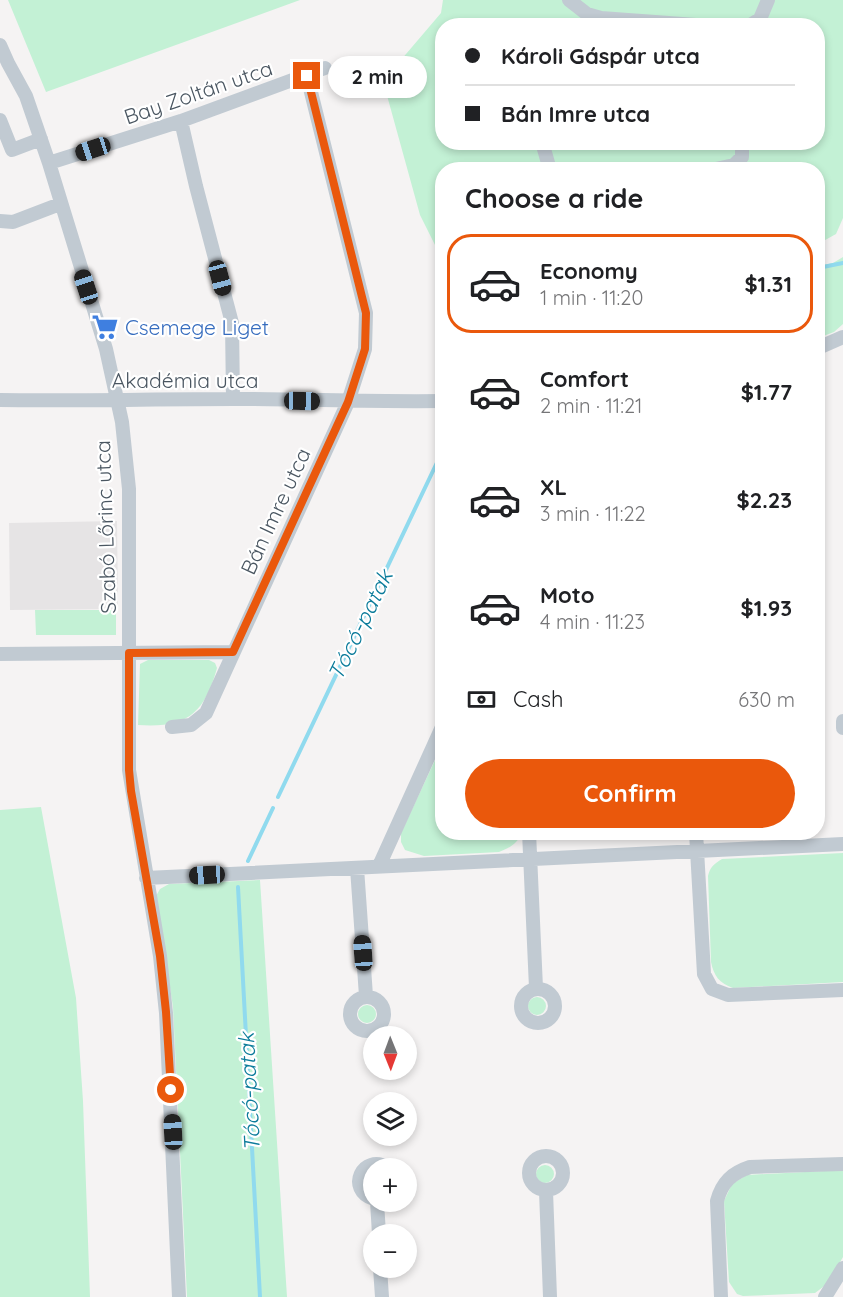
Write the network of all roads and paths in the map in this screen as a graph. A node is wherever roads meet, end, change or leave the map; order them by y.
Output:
1 (569, 0) edge
2 (768, 0) edge
3 (601, 18) edge
4 (760, 18) edge
5 (0, 45) edge
6 (4, 59) edge
7 (326, 68) dead end
8 (307, 76) junction
9 (0, 120) edge
10 (181, 121) junction
11 (40, 139) junction
12 (49, 163) junction
13 (60, 204) junction
14 (0, 221) edge
15 (843, 337) edge
16 (825, 345) edge
17 (233, 399) junction
18 (0, 400) edge
19 (118, 401) junction
20 (435, 401) edge
21 (348, 402) junction
22 (233, 652) junction
23 (129, 653) junction
24 (0, 654) edge
25 (843, 721) edge
26 (172, 728) dead end
27 (843, 728) edge
28 (435, 742) edge
29 (529, 840) edge
30 (696, 840) edge
31 (843, 844) edge
32 (697, 852) junction
33 (530, 860) junction
34 (379, 866) junction
35 (357, 868) junction
36 (146, 878) junction
37 (536, 988) dead end
38 (843, 990) edge
39 (366, 996) dead end
40 (843, 1164) edge
41 (363, 1170) edge
42 (546, 1191) dead end
43 (363, 1192) edge
44 (843, 1268) edge
45 (381, 1278) edge
46 (179, 1297) edge
47 (382, 1297) edge
48 (550, 1297) edge
49 (721, 1297) edge
50 (825, 1297) edge

1 - 3 street
2 - 4 street
5 - 6 street, Szabó Lőrinc utca
6 - 11 street, Szabó Lőrinc utca
7 - 8 street, Bay Zoltán utca
8 - 10 street, Bay Zoltán utca
8 - 21 street, Bán Imre utca
9 - 11 street
10 - 12 street, Bay Zoltán utca
10 - 17 street
11 - 12 street, Szabó Lőrinc utca
12 - 13 street, Szabó Lőrinc utca
13 - 14 street
13 - 19 street, Szabó Lőrinc utca
15 - 16 street
17 - 19 street, Akadémia utca
17 - 21 street, Akadémia utca
18 - 19 street, Akadémia utca
19 - 23 street, Szabó Lőrinc utca
20 - 21 street, Akadémia utca
21 - 22 street, Bán Imre utca
22 - 23 street
22 - 26 street, Bán Imre utca
23 - 24 street
23 - 36 street, Szabó Lőrinc utca
25 - 27 street
28 - 34 street
29 - 33 street
30 - 32 street
31 - 32 street
32 - 33 street
32 - 38 street
33 - 34 street
33 - 37 street
34 - 35 street
35 - 36 street
35 - 39 street
36 - 46 street, Szabó Lőrinc utca
40 - 49 street
41 - 43 street
42 - 48 street
44 - 50 street
45 - 47 street

